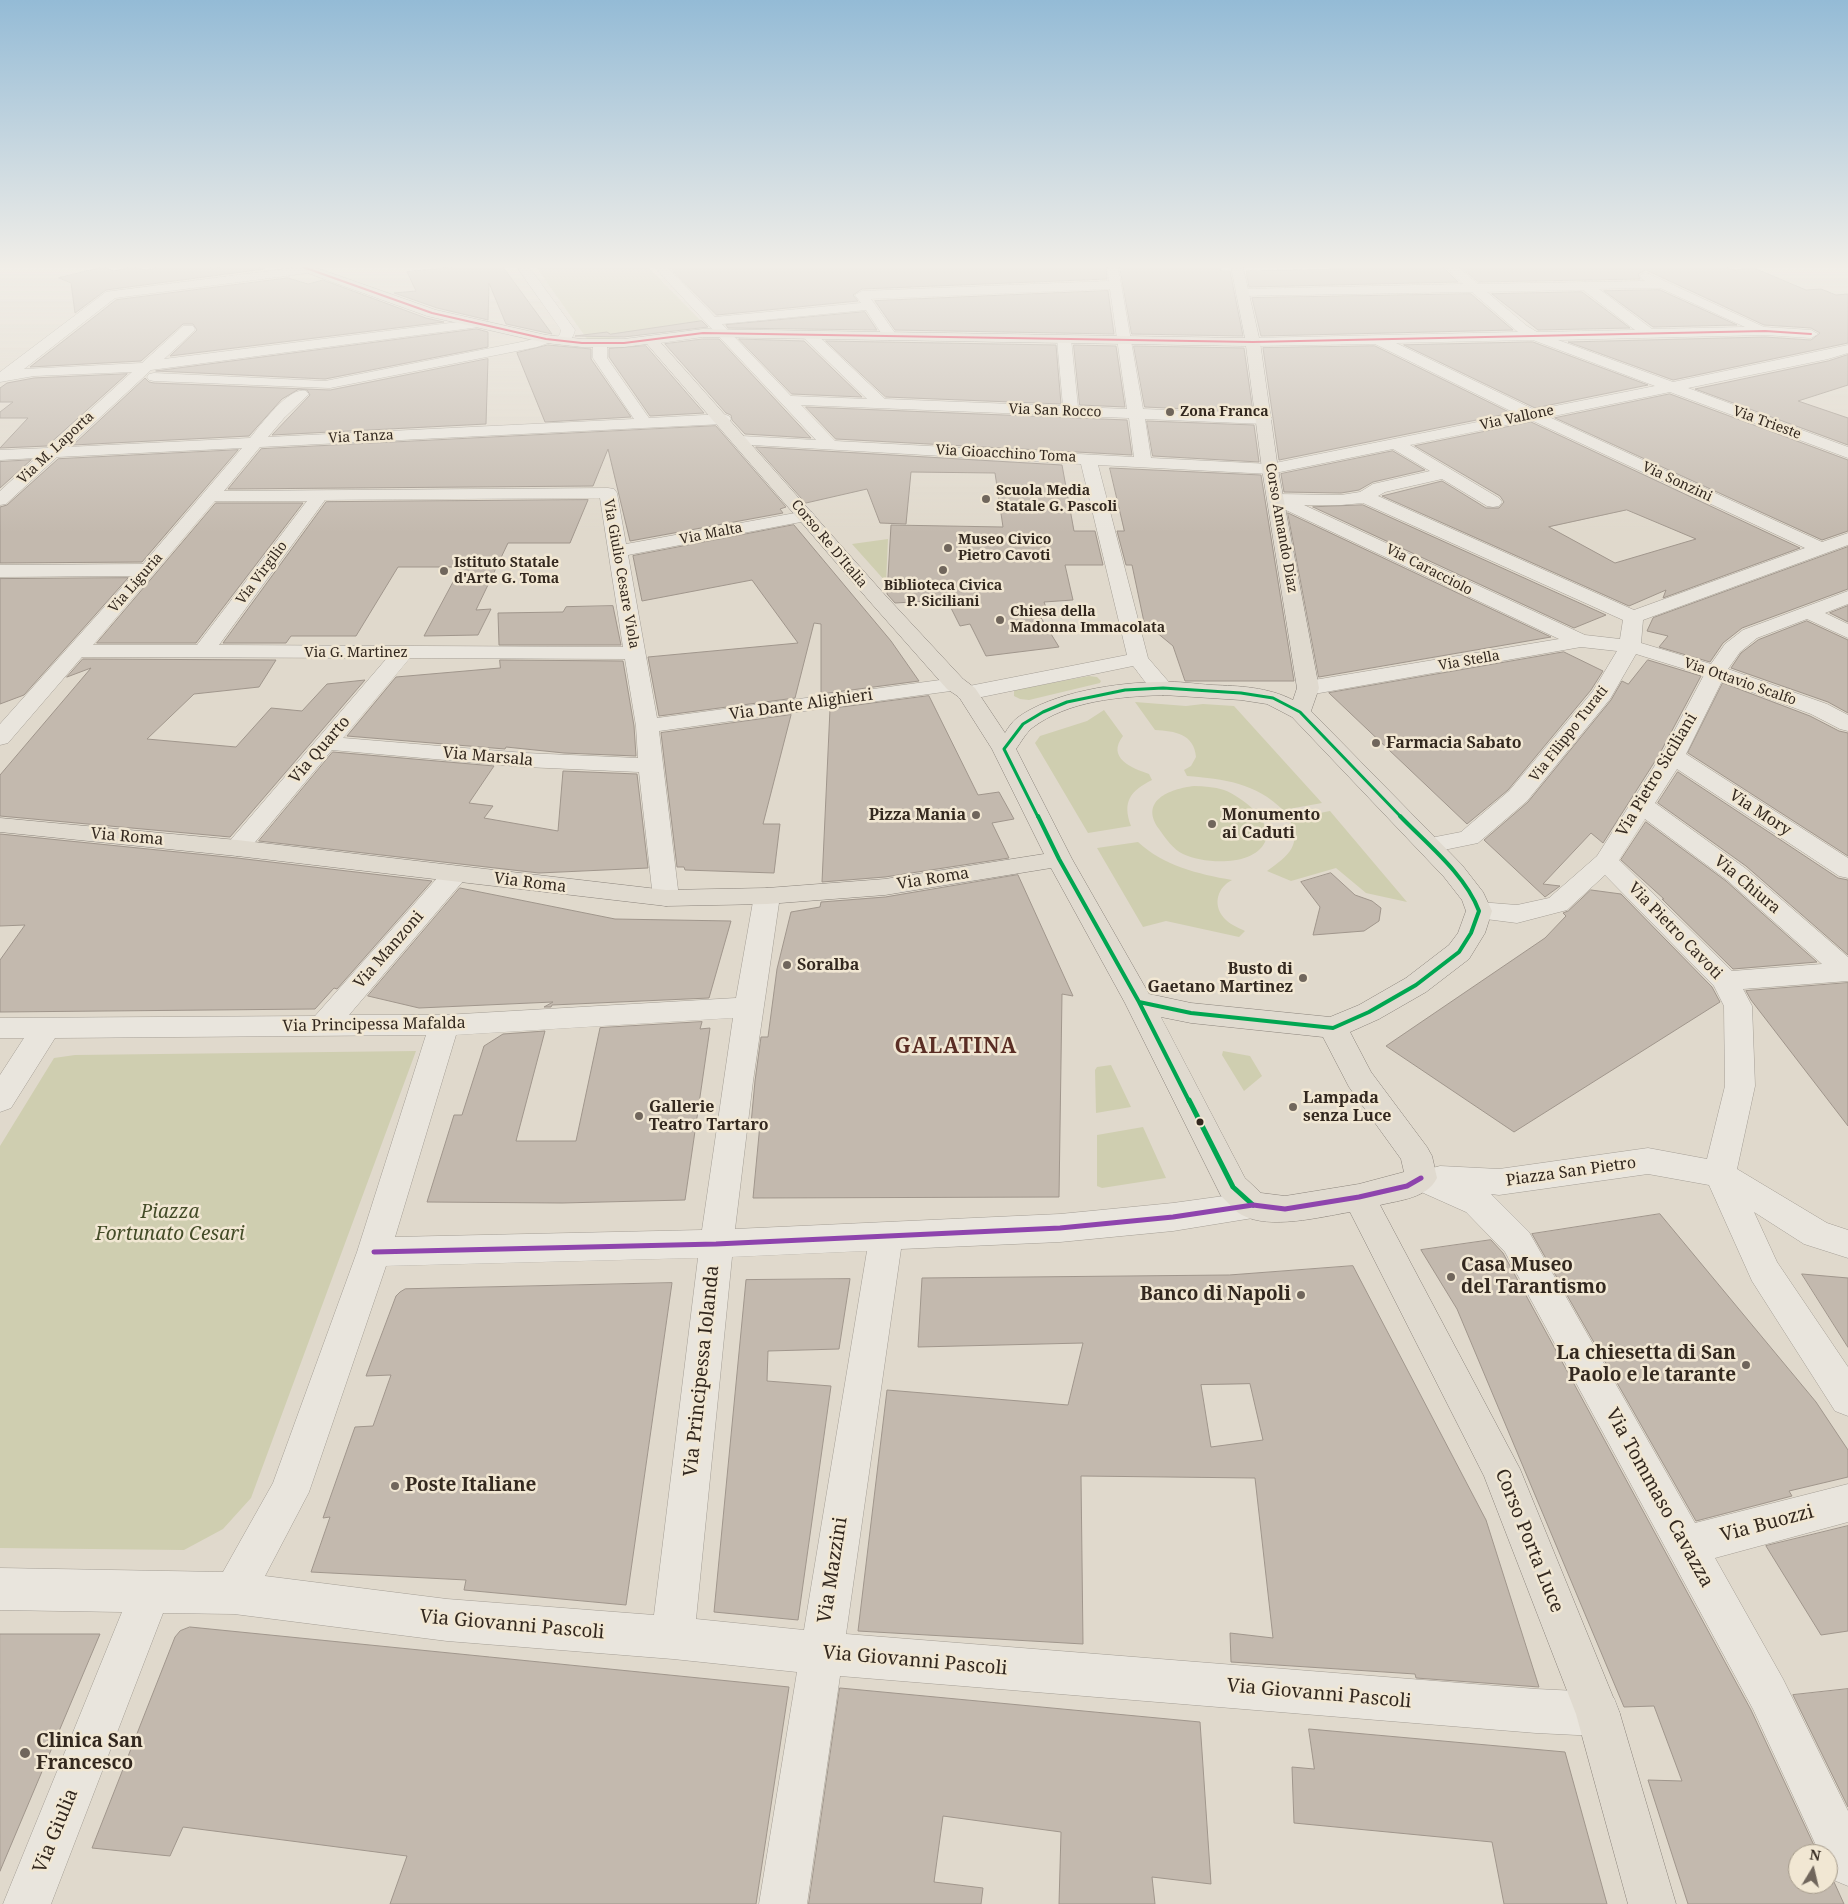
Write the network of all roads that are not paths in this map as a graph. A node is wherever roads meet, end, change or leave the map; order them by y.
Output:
1 (32, 356) edge
2 (157, 356) edge
3 (222, 356) edge
4 (469, 356) edge
5 (600, 356) edge
6 (666, 356) edge
7 (744, 356) edge
8 (831, 356) edge
9 (1066, 356) edge
10 (1127, 356) edge
11 (1255, 356) edge
12 (1409, 356) edge
13 (1586, 356) edge
14 (1773, 356) edge
15 (1831, 356) edge
16 (1840, 364) dead end
17 (140, 371) junction
18 (0, 378) edge
19 (255, 382) junction
20 (1671, 388) junction
21 (326, 389) junction
22 (301, 392) junction
23 (786, 400) junction
24 (881, 404) junction
25 (1071, 411) junction
26 (1134, 414) junction
27 (1532, 415) junction
28 (723, 418) junction
29 (1264, 419) junction
30 (645, 424) junction
31 (270, 425) junction
32 (741, 441) junction
33 (256, 442) junction
34 (1395, 443) junction
35 (829, 444) junction
36 (54, 452) junction
37 (1848, 453) edge
38 (0, 455) edge
39 (1088, 458) junction
40 (1142, 461) junction
41 (1270, 469) junction
42 (1445, 473) junction
43 (320, 495) junction
44 (211, 496) junction
45 (1364, 497) junction
46 (1276, 499) junction
47 (0, 500) edge
48 (1493, 502) dead end
49 (806, 516) junction
50 (1848, 539) edge
51 (1822, 549) junction
52 (617, 551) junction
53 (148, 570) junction
54 (0, 572) edge
55 (1848, 597) edge
56 (1808, 612) junction
57 (1633, 617) junction
58 (1848, 632) edge
59 (1581, 641) junction
60 (1630, 646) junction
61 (78, 651) junction
62 (204, 652) junction
63 (403, 653) junction
64 (634, 653) junction
65 (1138, 659) junction
66 (1716, 672) junction
67 (961, 688) junction
68 (1163, 688) junction
69 (1308, 688) junction
70 (1300, 712) junction
71 (9, 717) edge
72 (1846, 722) edge
73 (647, 726) junction
74 (0, 738) edge
75 (327, 743) junction
76 (1004, 749) junction
77 (1673, 756) junction
78 (650, 766) junction
79 (1641, 804) junction
80 (0, 825) edge
81 (1429, 845) junction
82 (237, 848) junction
83 (1059, 859) junction
84 (1606, 861) junction
85 (1848, 870) edge
86 (455, 874) junction
87 (768, 896) junction
88 (666, 898) junction
89 (1479, 911) junction
90 (1848, 972) edge
91 (1731, 994) junction
92 (1139, 1002) junction
93 (748, 1007) junction
94 (444, 1025) junction
95 (323, 1026) junction
96 (0, 1028) edge
97 (46, 1028) junction
98 (1333, 1028) junction
99 (0, 1100) edge
100 (1720, 1174) junction
101 (1421, 1178) junction
102 (1359, 1197) junction
103 (1253, 1205) junction
104 (886, 1236) junction
105 (716, 1244) junction
106 (1848, 1244) edge
107 (374, 1252) junction
108 (1848, 1399) edge
109 (1848, 1503) edge
110 (1685, 1546) junction
111 (0, 1589) edge
112 (151, 1591) junction
113 (234, 1593) junction
114 (673, 1638) junction
115 (820, 1653) junction
116 (1598, 1714) junction
117 (1848, 1862) edge
118 (27, 1904) edge
119 (783, 1904) edge
120 (1652, 1904) edge

1 - 18 street
2 - 17 street, Via M. Laporta
3 - 17 street
4 - 21 street, Via Liguria
5 - 30 street
6 - 28 main road, Corso Re D'Italia
7 - 23 street
8 - 24 street
9 - 25 street
10 - 26 street
11 - 29 main road, Corso Amando Diaz
12 - 27 street, Via Sonzini
13 - 20 street, Via Trieste
14 - 20 street, Via Vallone
15 - 16 street
17 - 18 street
17 - 19 street
17 - 36 street, Via M. Laporta
19 - 21 street
19 - 22 street
20 - 27 street, Via Vallone
20 - 37 street, Via Trieste
21 - 22 street
21 - 31 street, Via Liguria
22 - 31 street, Via Liguria
23 - 24 street, Via San Rocco
23 - 35 street
24 - 25 street, Via San Rocco
25 - 26 street, Via San Rocco
26 - 29 street, Via San Rocco
26 - 40 street
27 - 34 street, Via Vallone
27 - 51 street, Via Sonzini
28 - 30 street, Via Tanza
28 - 32 main road, Corso Re D'Italia
29 - 41 main road, Corso Amando Diaz
30 - 33 street, Via Tanza
31 - 33 street, Via Liguria
32 - 35 street, Via Gioacchino Toma
32 - 49 main road, Corso Re D'Italia
33 - 36 street, Via Tanza
33 - 44 street, Via Liguria
34 - 41 street, Via Vallone
34 - 42 street
35 - 39 street, Via Gioacchino Toma
36 - 38 street, Via Tanza
36 - 47 street, Via M. Laporta
39 - 40 street, Via Gioacchino Toma
39 - 65 street
40 - 41 street, Via Gioacchino Toma
41 - 46 main road, Corso Amando Diaz
42 - 45 street
42 - 48 street
43 - 44 street, Via Giulio Cesare Viola
43 - 52 street, Via Giulio Cesare Viola
43 - 62 street, Via Virgilio
44 - 53 street, Via Liguria
45 - 46 street
45 - 57 street
46 - 59 street, Via Caracciolo
46 - 69 main road, Corso Amando Diaz
49 - 52 street, Via Malta
49 - 67 main road, Corso Re D'Italia
50 - 51 street
51 - 57 street
52 - 64 street, Via Giulio Cesare Viola
53 - 54 street
53 - 61 street, Via Liguria
55 - 56 street, Via Pietro Siciliani
56 - 58 street
56 - 66 street, Via Pietro Siciliani
57 - 60 street, Via Filippo Turati
59 - 60 street, Via Stella
59 - 69 street, Via Stella
60 - 66 street, Via Ottavio Scalfo
60 - 81 street, Via Filippo Turati
61 - 62 street, Via G. Martinez
61 - 71 street, Via Liguria
62 - 63 street, Via G. Martinez
63 - 64 street, Via G. Martinez
63 - 75 street, Via Quarto
64 - 73 street, Via Giulio Cesare Viola
65 - 67 street, Via Dante Alighieri
65 - 68 street
66 - 72 street, Via Ottavio Scalfo
66 - 77 street, Via Pietro Siciliani
67 - 73 street, Via Dante Alighieri
67 - 76 main road, Corso Re D'Italia
68 - 70 main road
68 - 76 main road
69 - 70 main road, Corso Amando Diaz
70 - 81 main road
71 - 74 street, Via Liguria
73 - 78 street, Via Giulio Cesare Viola
75 - 78 street, Via Marsala
75 - 82 street, Via Quarto
76 - 83 main road, Corso Re D'Italia
77 - 79 street, Via Pietro Siciliani
77 - 85 street, Via Mory
78 - 88 street, Via Giulio Cesare Viola
79 - 84 street, Via Pietro Siciliani
79 - 90 street, Via Chiura
80 - 82 main road, Via Roma
81 - 89 main road
82 - 86 main road, Via Roma
83 - 87 main road, Via Roma
83 - 92 main road, Corso Re D'Italia
84 - 89 street, Via Pietro Siciliani
84 - 91 street, Via Pietro Cavoti
86 - 88 main road, Via Roma
86 - 95 street, Via Manzoni
87 - 88 main road, Via Roma
87 - 93 street, Via Principessa Iolanda
89 - 98 main road
90 - 91 street
91 - 100 street
92 - 98 main road
92 - 103 main road, Corso Re D'Italia
93 - 94 street, Via Principessa Mafalda
93 - 105 street, Via Principessa Iolanda
94 - 95 street, Via Principessa Mafalda
94 - 107 street
95 - 97 street, Via Principessa Mafalda
96 - 97 street, Via Principessa Mafalda
97 - 99 street
98 - 101 main road
100 - 101 street, Piazza San Pietro
100 - 106 street, Piazza San Pietro
100 - 108 street
101 - 102 main road
101 - 110 street, Via Tommaso Cavazza
102 - 103 main road
102 - 116 main road, Corso Porta Luce
103 - 104 street
104 - 105 street
104 - 115 street, Via Mazzini
105 - 107 street
105 - 114 street, Via Principessa Iolanda
107 - 113 street
109 - 110 street, Via Buozzi
110 - 117 street, Via Tommaso Cavazza
111 - 112 street
112 - 113 street
112 - 118 street, Via Giulia
113 - 114 street, Via Giovanni Pascoli
114 - 115 street, Via Giovanni Pascoli
115 - 116 street, Via Giovanni Pascoli
115 - 119 street, Via Mazzini
116 - 120 main road, Corso Porta Luce

